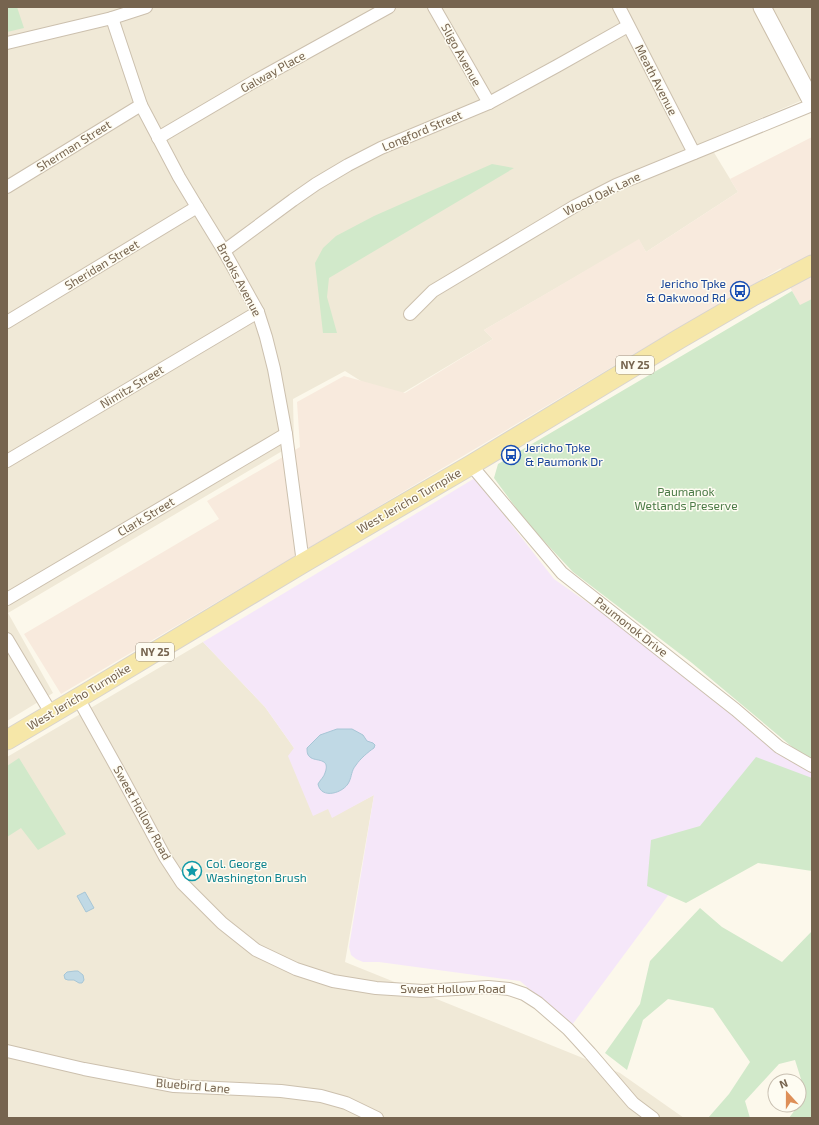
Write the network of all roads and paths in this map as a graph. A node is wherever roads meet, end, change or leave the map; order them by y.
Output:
1 (146, 7) edge
2 (389, 7) edge
3 (434, 7) edge
4 (619, 7) edge
5 (762, 7) edge
6 (112, 18) junction
7 (628, 26) junction
8 (7, 43) edge
9 (812, 102) edge
10 (488, 103) junction
11 (141, 105) junction
12 (812, 106) edge
13 (158, 138) junction
14 (694, 154) junction
15 (9, 182) edge
16 (196, 207) junction
17 (224, 251) junction
18 (812, 265) edge
19 (258, 312) junction
20 (410, 314) dead end
21 (7, 322) edge
22 (286, 434) junction
23 (7, 461) edge
24 (471, 465) junction
25 (303, 563) junction
26 (7, 599) edge
27 (7, 639) edge
28 (78, 698) junction
29 (51, 713) junction
30 (7, 740) edge
31 (812, 766) edge
32 (7, 1051) edge
33 (377, 1118) edge
34 (653, 1118) edge

1 - 6 street
2 - 13 street, Galway Place
3 - 10 street, Sligo Avenue
4 - 7 street, Meath Avenue
5 - 9 main road
6 - 8 street
6 - 11 street, Brooks Avenue
7 - 10 street, Longford Street
7 - 14 street, Meath Avenue
10 - 17 street, Longford Street
11 - 13 street, Brooks Avenue
11 - 15 street, Sherman Street
12 - 14 street, Wood Oak Lane
13 - 16 street, Brooks Avenue
14 - 20 street, Wood Oak Lane
16 - 17 street, Brooks Avenue
16 - 21 street, Sheridan Street
17 - 19 street, Brooks Avenue
18 - 24 main road, West Jericho Turnpike / NY 25
19 - 22 street, Brooks Avenue
19 - 23 street, Nimitz Street
22 - 25 street, Brooks Avenue
22 - 26 street, Clark Street
24 - 25 main road, West Jericho Turnpike / NY 25
24 - 31 street, Paumonok Drive
25 - 28 main road, West Jericho Turnpike / NY 25
27 - 29 street
28 - 29 main road, West Jericho Turnpike / NY 25
28 - 34 street, Sweet Hollow Road
29 - 30 main road, West Jericho Turnpike / NY 25
32 - 33 street, Bluebird Lane

